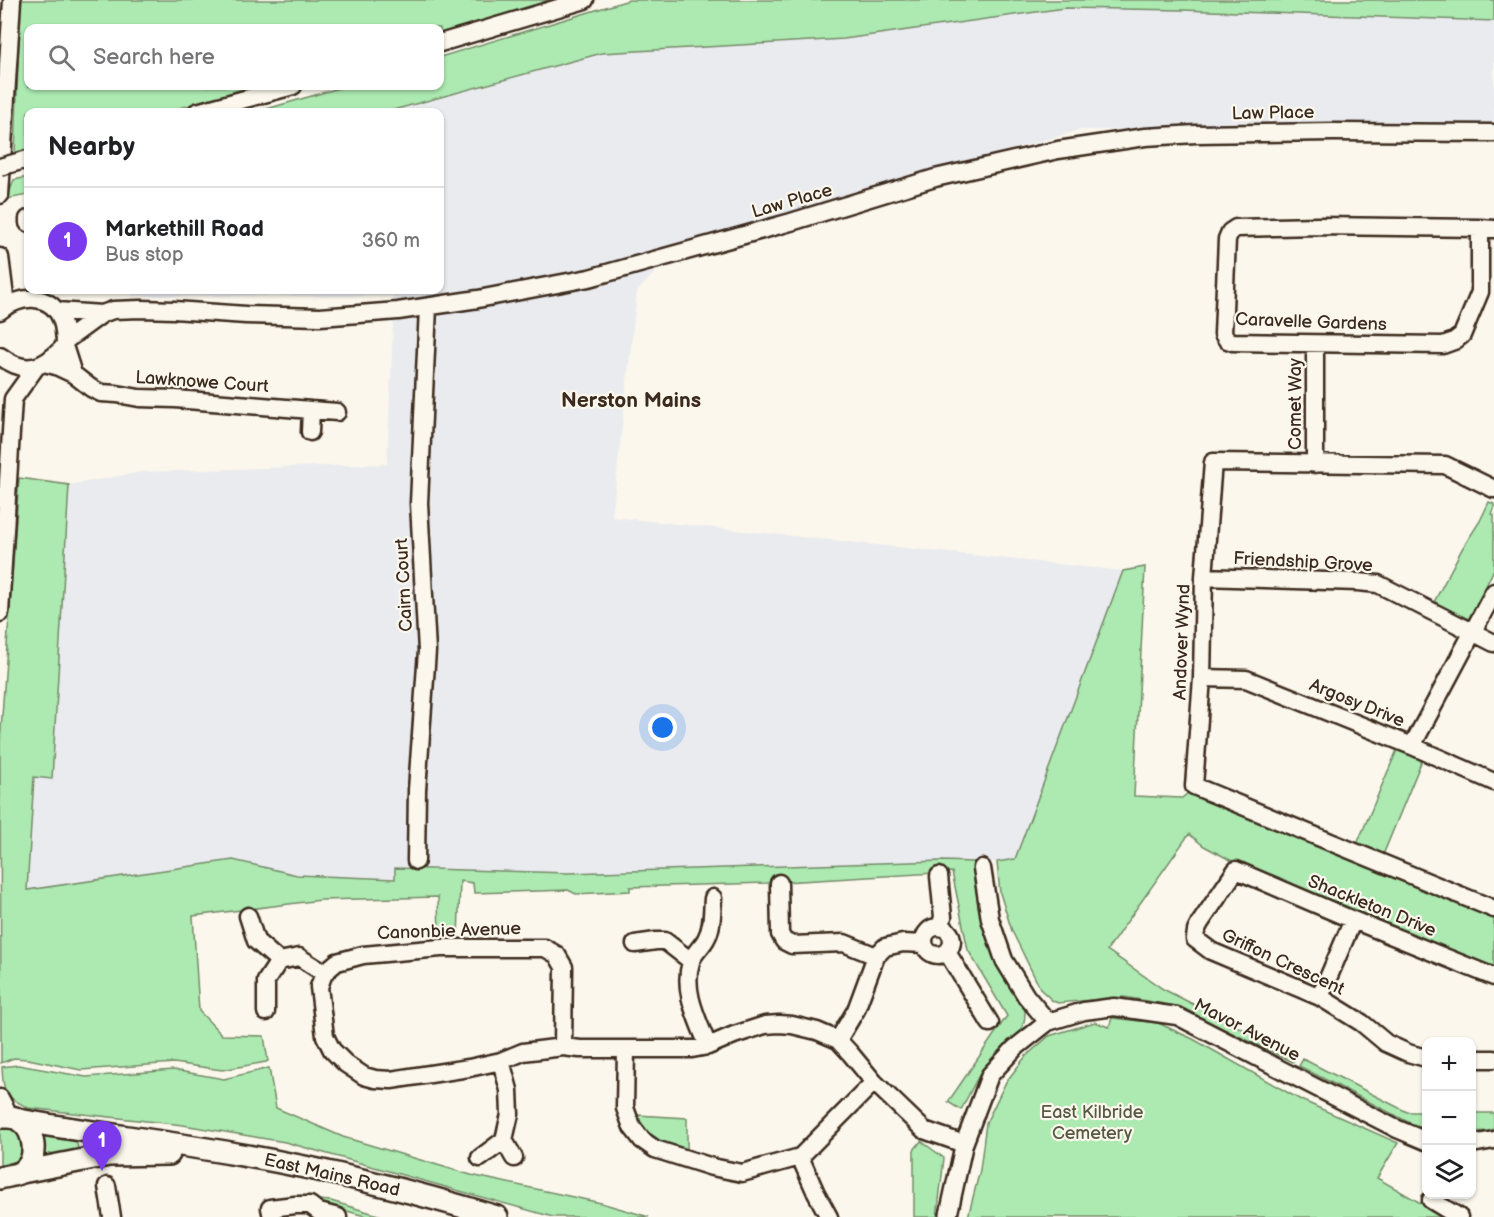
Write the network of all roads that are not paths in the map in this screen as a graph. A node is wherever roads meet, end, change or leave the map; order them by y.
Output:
1 (12, 0) edge
2 (585, 0) edge
3 (444, 42) edge
4 (278, 90) edge
5 (212, 108) edge
6 (1494, 133) edge
7 (24, 160) edge
8 (0, 167) edge
9 (0, 195) edge
10 (1487, 228) edge
11 (0, 256) edge
12 (1487, 294) edge
13 (51, 300) edge
14 (428, 307) junction
15 (3, 308) edge
16 (102, 314) junction
17 (64, 344) junction
18 (1315, 344) junction
19 (0, 356) edge
20 (40, 365) junction
21 (73, 374) junction
22 (311, 410) junction
23 (337, 412) dead end
24 (310, 432) dead end
25 (4, 464) edge
26 (1315, 464) junction
27 (1494, 489) edge
28 (1204, 577) junction
29 (1494, 592) edge
30 (0, 613) edge
31 (1473, 633) junction
32 (1494, 643) edge
33 (1202, 678) junction
34 (1412, 746) junction
35 (1494, 782) edge
36 (416, 861) dead end
37 (982, 868) dead end
38 (1236, 870) joint
39 (939, 876) dead end
40 (779, 883) dead end
41 (713, 898) dead end
42 (1494, 909) edge
43 (248, 916) dead end
44 (1353, 920) junction
45 (940, 927) junction
46 (635, 944) dead end
47 (924, 944) junction
48 (947, 952) junction
49 (876, 956) junction
50 (691, 960) junction
51 (279, 961) junction
52 (324, 973) junction
53 (1494, 977) edge
54 (1320, 997) junction
55 (266, 1012) dead end
56 (1048, 1022) junction
57 (990, 1023) dead end
58 (838, 1040) junction
59 (708, 1046) junction
60 (563, 1047) junction
61 (626, 1049) junction
62 (1422, 1057) edge
63 (1476, 1059) edge
64 (1494, 1059) edge
65 (501, 1061) junction
66 (874, 1082) junction
67 (7, 1113) edge
68 (1422, 1139) edge
69 (504, 1140) junction
70 (1494, 1140) edge
71 (1476, 1143) edge
72 (964, 1144) junction
73 (236, 1154) junction
74 (801, 1157) junction
75 (480, 1158) dead end
76 (514, 1158) dead end
77 (22, 1172) junction
78 (0, 1178) edge
79 (107, 1186) dead end
80 (1431, 1200) dead end
81 (112, 1217) edge
82 (272, 1217) edge
83 (338, 1217) edge
84 (497, 1217) edge
85 (829, 1217) edge
86 (948, 1217) edge
87 (1459, 1217) edge

1 - 9 street
2 - 3 street
4 - 5 street
6 - 14 street, Law Place
7 - 8 street, bridge
10 - 12 street, Caravelle Gardens
10 - 18 street, Caravelle Gardens
11 - 15 street
12 - 18 street, Caravelle Gardens
13 - 15 street, Law Place
13 - 16 street, Law Place
13 - 17 street
14 - 16 street, Law Place
14 - 36 street, Cairn Court
16 - 17 street, Law Place
17 - 20 street, Law Place
17 - 21 street
18 - 26 street, Comet Way
19 - 20 street, Lawknowe Court
20 - 21 street, Lawknowe Court
20 - 25 street, Law Place
21 - 22 street, Lawknowe Court
22 - 23 street, Lawknowe Court
22 - 24 street
25 - 30 street, Law Place
26 - 27 street, Andover Wynd
26 - 28 street, Andover Wynd
28 - 31 street, Friendship Grove
28 - 33 street, Andover Wynd
29 - 31 street
31 - 32 street, Friendship Grove
31 - 34 street
33 - 34 street, Argosy Drive
33 - 42 street, Andover Wynd
34 - 35 street, Argosy Drive
37 - 56 street
38 - 44 street, Shackleton Drive
38 - 54 street, Griffon Crescent
39 - 45 street
40 - 49 street
41 - 50 street
43 - 51 street
44 - 53 street, Shackleton Drive
44 - 54 street
45 - 47 street
45 - 48 street
46 - 50 street
47 - 48 street
47 - 49 street
48 - 57 street
49 - 58 street
50 - 59 street
51 - 52 street
51 - 55 street
52 - 60 street, Canonbie Avenue
52 - 65 street
54 - 62 street, Griffon Crescent
56 - 68 street, Mavor Avenue
56 - 72 street, Mavor Avenue
58 - 59 street
58 - 66 street
59 - 61 street
60 - 61 street
60 - 65 street
61 - 74 street
63 - 64 street
65 - 69 street
66 - 72 street
66 - 74 street
67 - 73 main road, East Mains Road
67 - 77 main road
69 - 75 street
69 - 76 street
70 - 71 street
72 - 86 street, Mavor Avenue
73 - 77 main road, East Mains Road
73 - 84 main road, East Mains Road
74 - 85 street
77 - 78 main road, East Mains Road
79 - 81 street
80 - 87 street
82 - 83 street

